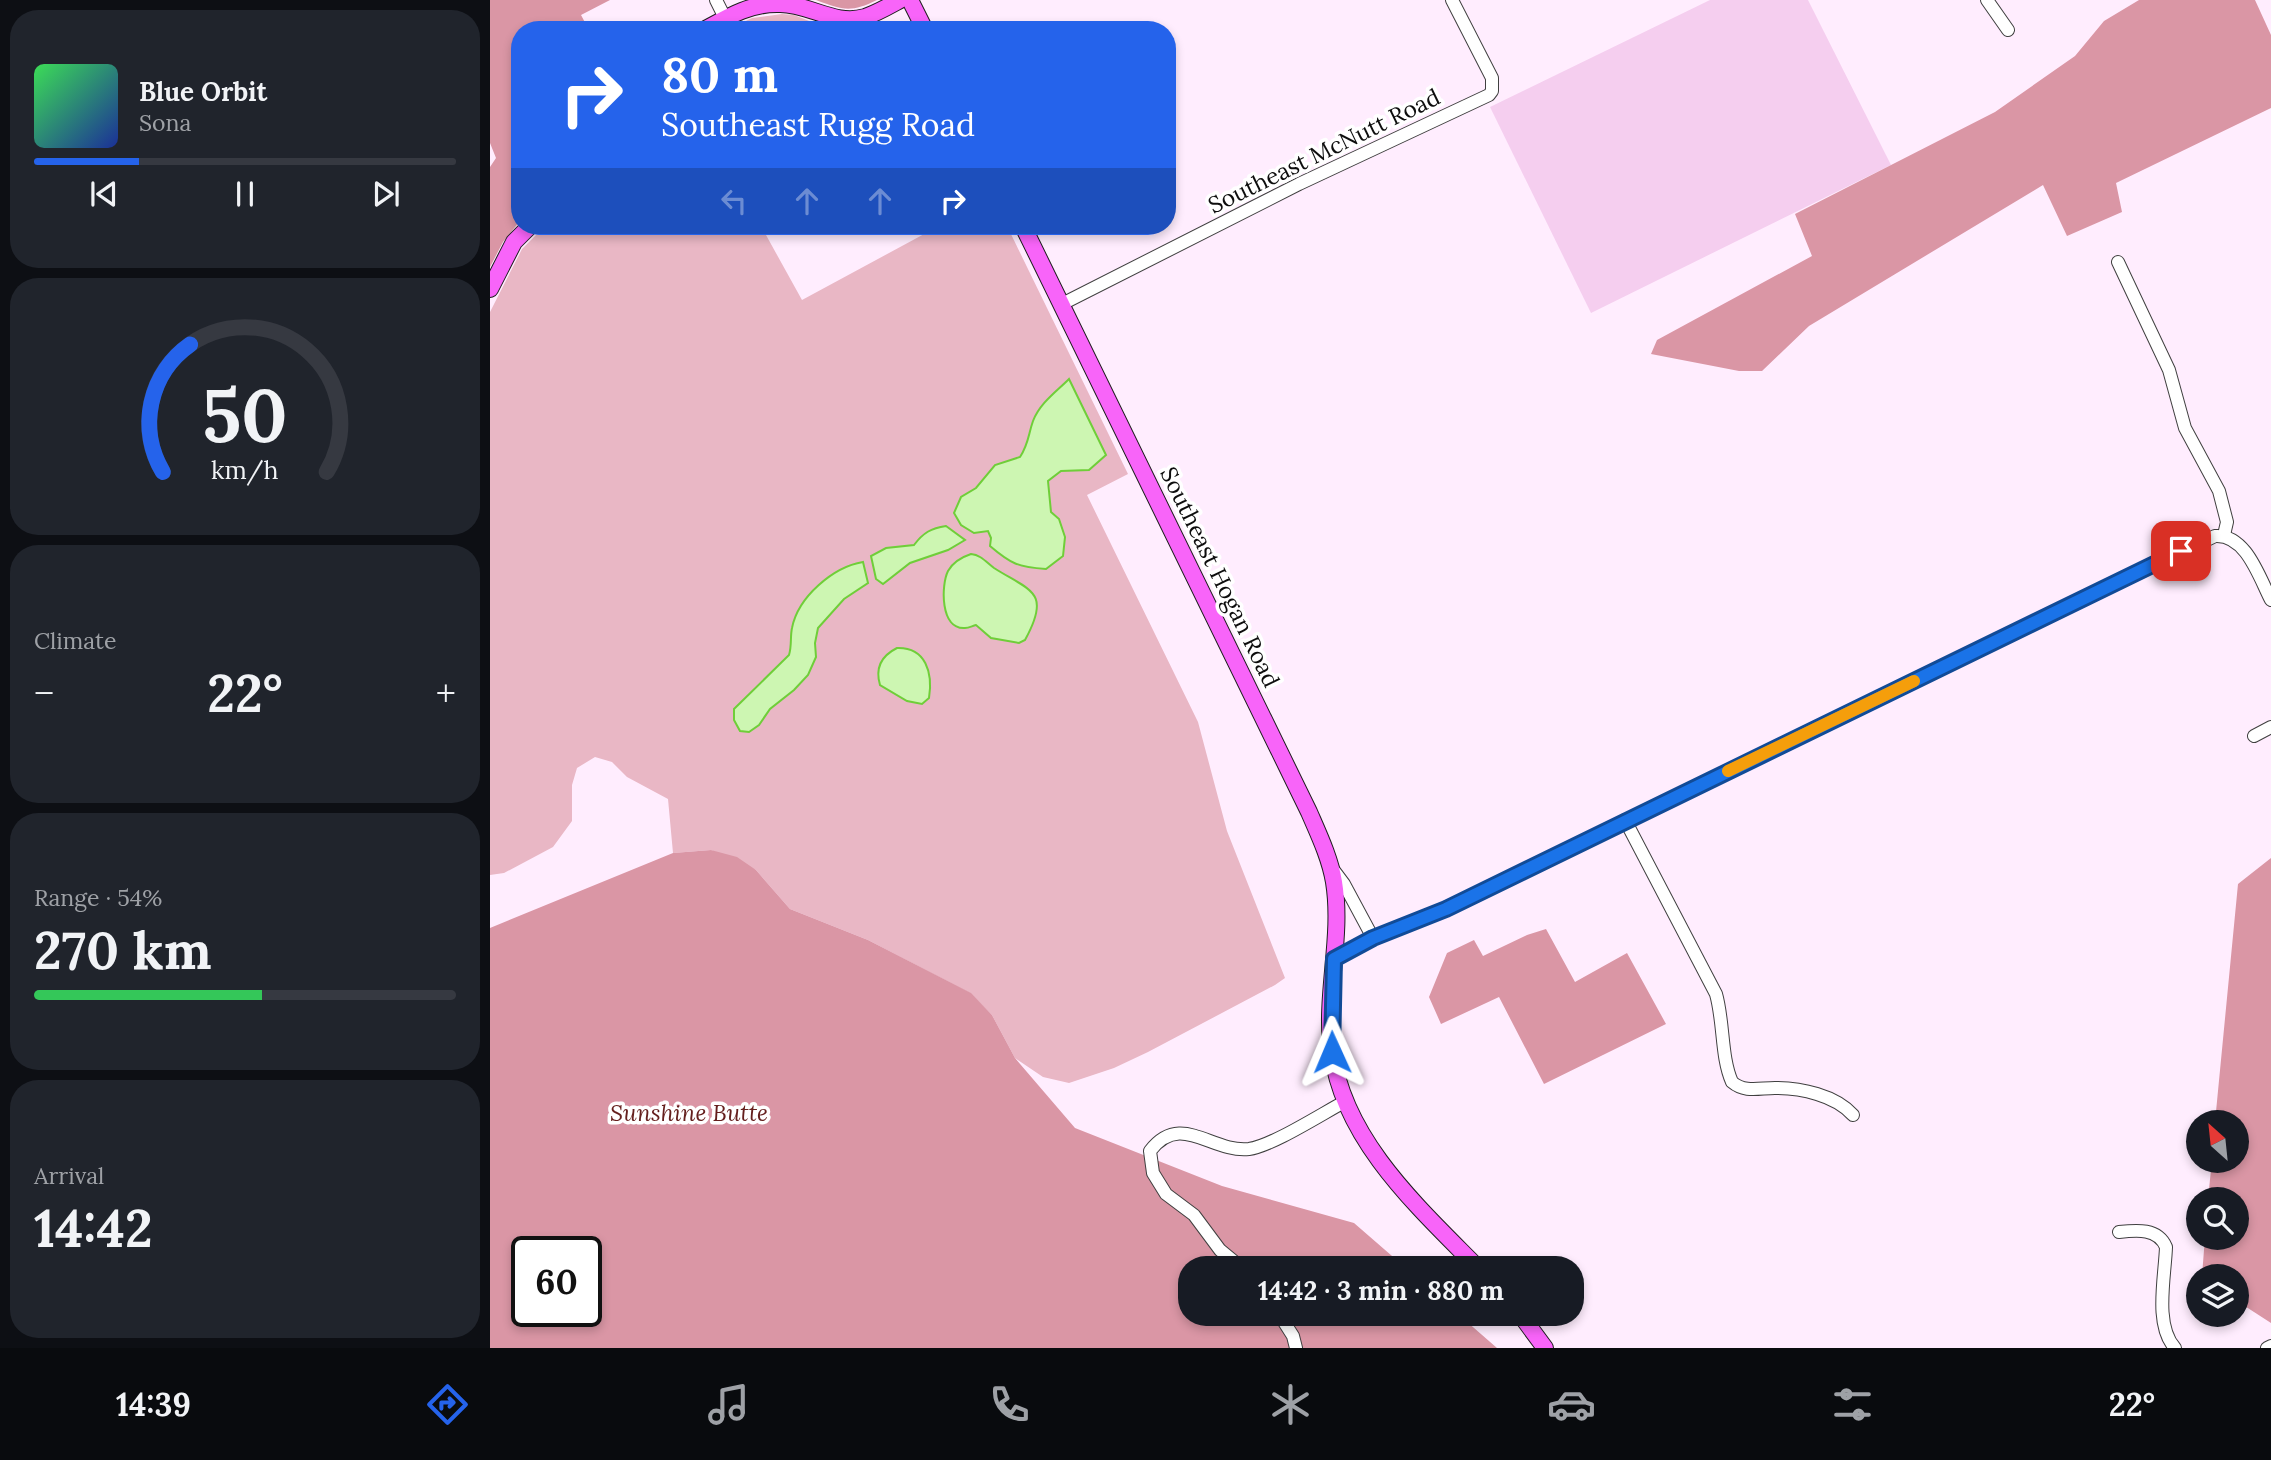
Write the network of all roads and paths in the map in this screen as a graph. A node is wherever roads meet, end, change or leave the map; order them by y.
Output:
1 (716, 0) edge
2 (900, 0) edge
3 (910, 0) edge
4 (1452, 0) edge
5 (1987, 0) edge
6 (725, 18) junction
7 (720, 21) edge
8 (920, 21) edge
9 (2008, 30) dead end
10 (521, 235) edge
11 (1028, 235) edge
12 (2118, 262) dead end
13 (490, 289) edge
14 (1062, 304) junction
15 (2224, 535) junction
16 (2271, 600) edge
17 (2271, 727) edge
18 (2254, 736) dead end
19 (1625, 820) junction
20 (1330, 866) junction
21 (1373, 938) junction
22 (1334, 959) junction
23 (1346, 1101) junction
24 (1853, 1115) dead end
25 (2119, 1232) dead end
26 (1227, 1256) edge
27 (1466, 1256) edge
28 (1287, 1326) edge
29 (1529, 1326) edge
30 (1296, 1348) edge
31 (1545, 1348) edge
32 (2175, 1348) edge

1 - 6 street
2 - 6 main road
3 - 8 main road
4 - 14 street, Southeast McNutt Road
5 - 9 street
6 - 7 main road
10 - 13 main road
11 - 14 main road, Southeast Hogan Road
12 - 15 street
14 - 20 main road, Southeast Hogan Road
15 - 16 street
15 - 19 street
17 - 18 street
19 - 21 street
19 - 24 street
20 - 21 street
20 - 22 main road, Southeast Hogan Road
21 - 22 street
22 - 23 main road, Southeast Hogan Road
23 - 26 street
23 - 27 main road, Southeast Hogan Road
25 - 32 street
28 - 30 street
29 - 31 main road

